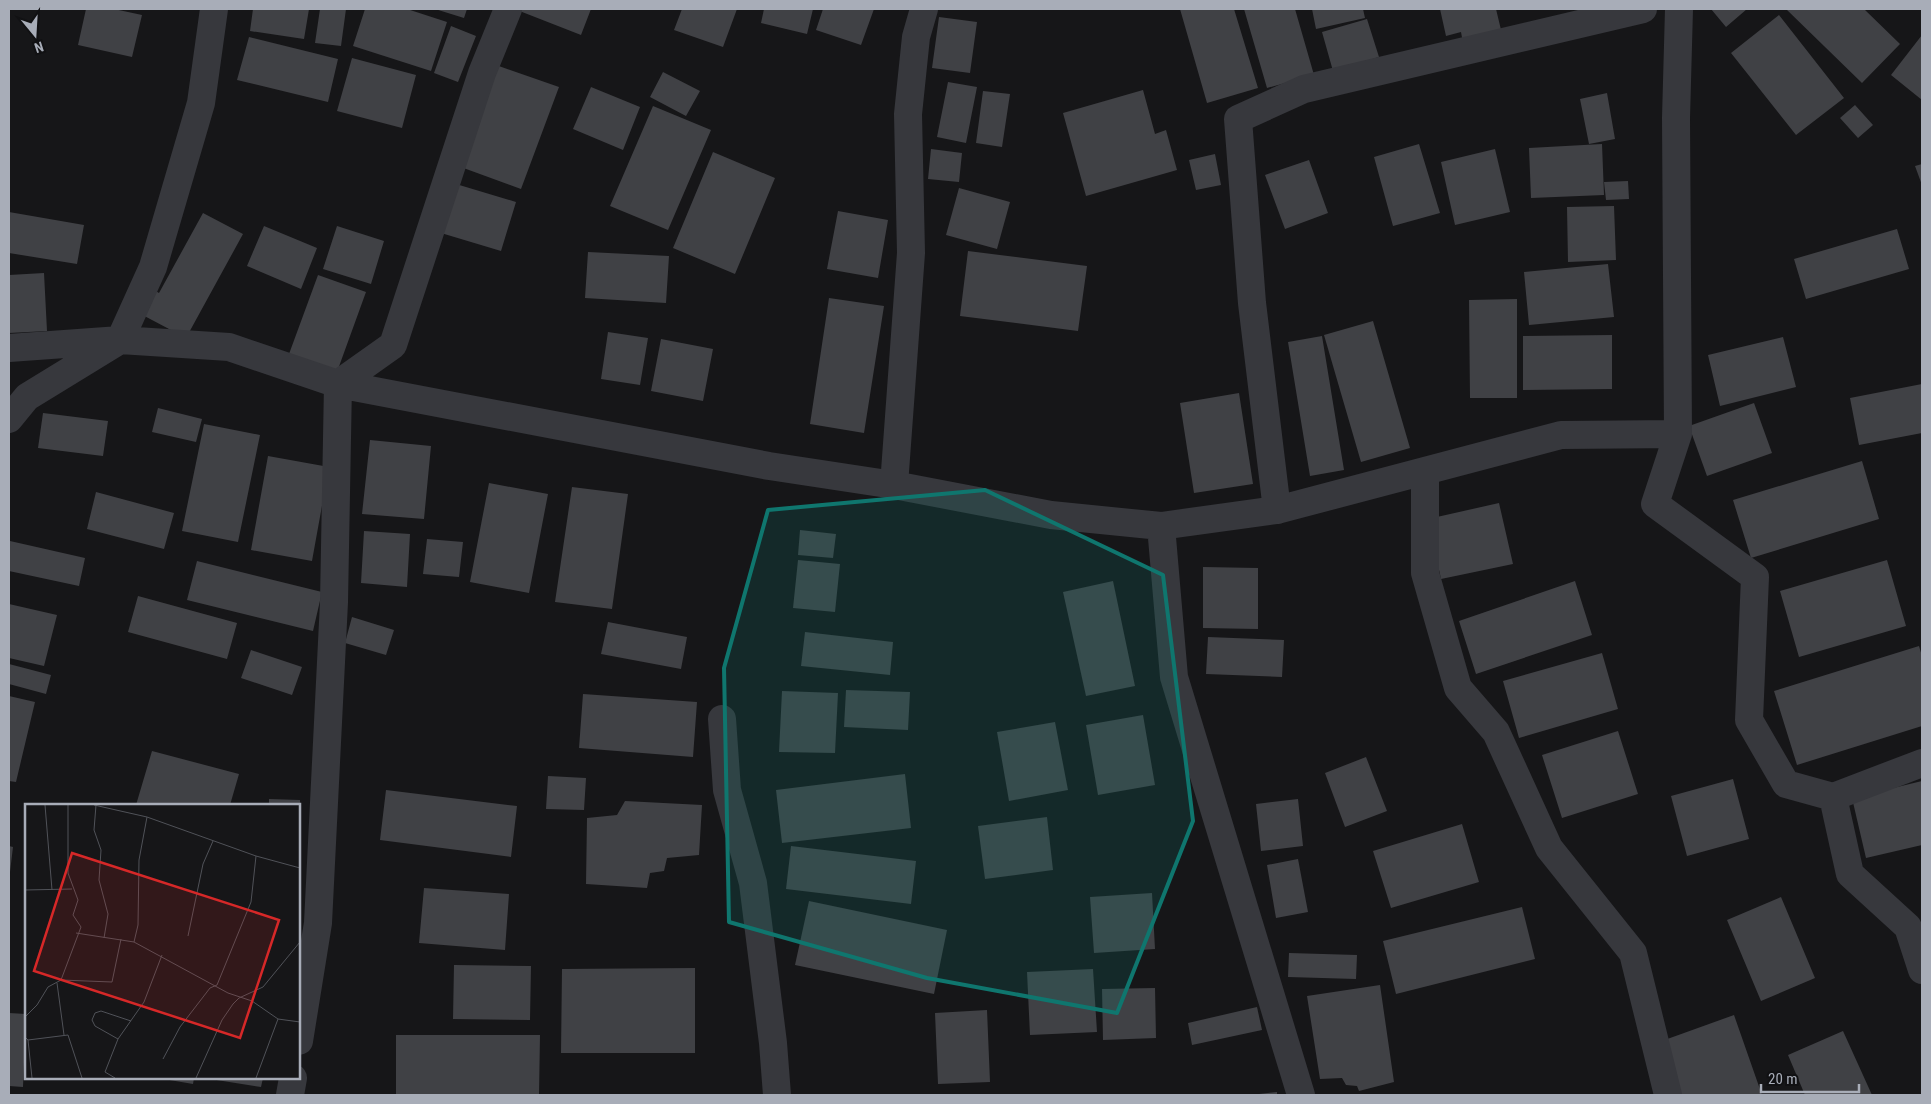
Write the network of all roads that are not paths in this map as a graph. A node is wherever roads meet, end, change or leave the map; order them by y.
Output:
1 (214, 9) edge
2 (508, 9) edge
3 (924, 9) edge
4 (1642, 9) edge
5 (1679, 9) edge
6 (120, 340) junction
7 (9, 348) edge
8 (338, 384) junction
9 (9, 419) edge
10 (1678, 434) junction
11 (1425, 471) junction
12 (894, 485) junction
13 (1276, 510) junction
14 (1162, 526) junction
15 (722, 718) dead end
16 (1922, 763) edge
17 (1833, 797) junction
18 (1922, 970) edge
19 (300, 1034) edge
20 (293, 1079) edge
21 (290, 1095) edge
22 (776, 1095) edge
23 (1301, 1095) edge
24 (1668, 1095) edge

1 - 6 street
2 - 8 street
3 - 12 street
4 - 13 street
5 - 10 street
6 - 7 street
6 - 8 street
6 - 9 street
8 - 12 street
8 - 19 street
10 - 11 street
10 - 17 street
11 - 13 street
11 - 24 street
12 - 14 street
13 - 14 street
14 - 23 street
15 - 22 street
16 - 17 street
17 - 18 street
20 - 21 street

